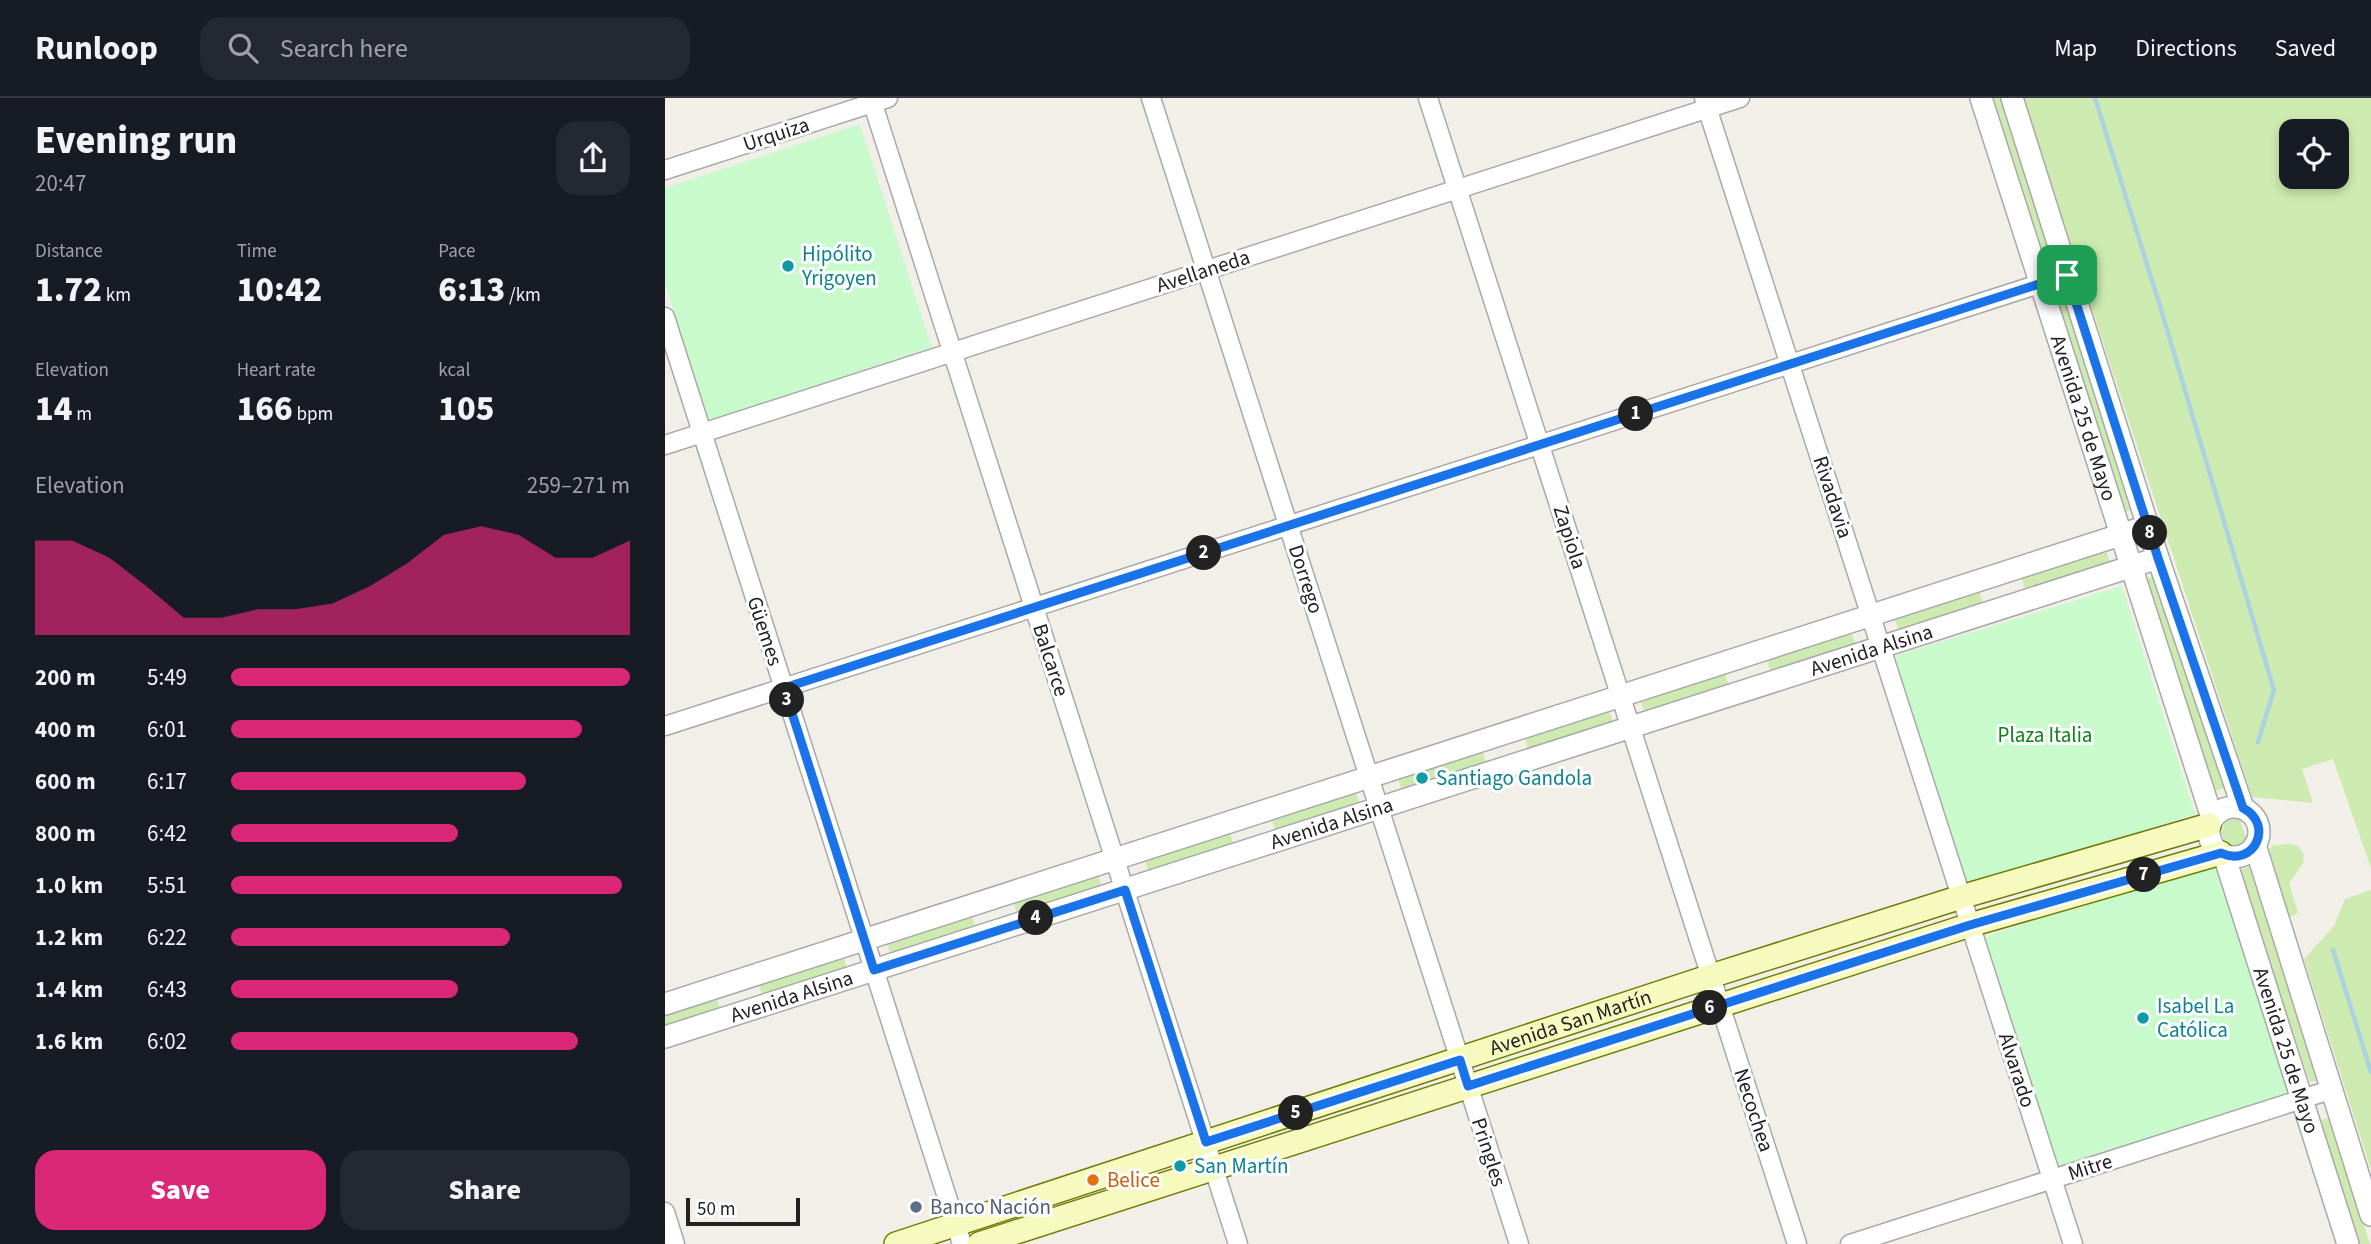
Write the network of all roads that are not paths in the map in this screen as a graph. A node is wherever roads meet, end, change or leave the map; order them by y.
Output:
1 (1151, 98) edge
2 (1428, 98) edge
3 (1740, 98) edge
4 (1980, 98) edge
5 (2012, 98) edge
6 (877, 100) edge
7 (1706, 103) edge
8 (665, 170) edge
9 (1458, 189) junction
10 (1206, 270) junction
11 (2067, 275) junction
12 (2039, 284) junction
13 (665, 317) edge
14 (953, 352) junction
15 (1790, 364) junction
16 (702, 433) junction
17 (1540, 444) junction
18 (665, 445) edge
19 (1288, 526) junction
20 (2148, 526) junction
21 (2121, 534) junction
22 (2158, 558) junction
23 (2132, 566) junction
24 (1034, 607) junction
25 (1870, 615) junction
26 (1881, 647) junction
27 (784, 688) junction
28 (1621, 696) junction
29 (665, 726) edge
30 (1631, 727) junction
31 (1369, 777) junction
32 (1379, 808) junction
33 (2243, 808) junction
34 (2211, 822) junction
35 (2255, 845) junction
36 (2223, 854) junction
37 (1115, 859) junction
38 (1125, 890) junction
39 (1961, 897) junction
40 (1970, 925) junction
41 (864, 940) junction
42 (874, 970) junction
43 (1711, 976) junction
44 (665, 1004) edge
45 (1720, 1005) junction
46 (665, 1037) edge
47 (1460, 1060) junction
48 (1468, 1086) junction
49 (2330, 1090) junction
50 (2302, 1099) junction
51 (1206, 1142) junction
52 (1214, 1168) junction
53 (2052, 1179) junction
54 (665, 1212) edge
55 (2371, 1215) edge
56 (958, 1235) edge
57 (675, 1244) edge
58 (896, 1244) edge
59 (979, 1244) edge
60 (1238, 1244) edge
61 (1519, 1244) edge
62 (1797, 1244) edge
63 (1850, 1244) edge
64 (2073, 1244) edge
65 (2348, 1244) edge

1 - 10 street, Dorrego
2 - 9 street, Zapiola
3 - 7 street, Avellaneda
4 - 12 street, Avenida 25 de Mayo
5 - 11 street, Avenida 25 de Mayo
6 - 8 street, Urquiza
6 - 14 street, Balcarce
7 - 9 street, Avellaneda
7 - 15 street, Rivadavia
9 - 10 street, Avellaneda
9 - 17 street, Zapiola
10 - 14 street, Avellaneda
10 - 19 street, Dorrego
11 - 12 street
11 - 20 street, Avenida 25 de Mayo
12 - 15 street
12 - 21 street, Avenida 25 de Mayo
13 - 16 street, Güemes
14 - 16 street, Avellaneda
14 - 24 street, Balcarce
15 - 17 street
15 - 25 street, Rivadavia
16 - 18 street, Avellaneda
16 - 27 street, Güemes
17 - 19 street
17 - 28 street, Zapiola
19 - 24 street
19 - 31 street, Dorrego
20 - 21 street, Avenida Alsina
20 - 22 street, Avenida 25 de Mayo
21 - 23 street, Avenida 25 de Mayo
21 - 25 street, Avenida Alsina
22 - 23 street, Avenida Alsina
22 - 33 street, Avenida 25 de Mayo
23 - 26 street, Avenida Alsina
23 - 34 street, Avenida 25 de Mayo
24 - 27 street
24 - 37 street, Balcarce
25 - 26 street, Rivadavia
25 - 28 street, Avenida Alsina
26 - 30 street, Avenida Alsina
26 - 39 street, Rivadavia
27 - 29 street
27 - 41 street, Güemes
28 - 30 street, Zapiola
28 - 31 street, Avenida Alsina
30 - 32 street, Avenida Alsina
30 - 43 street, Zapiola
31 - 32 street, Dorrego
31 - 37 street, Avenida Alsina
32 - 38 street, Avenida Alsina
32 - 47 street, Dorrego
33 - 34 street
33 - 35 street
34 - 36 street
34 - 39 main road, Avenida San Martín
35 - 36 street
35 - 49 street, Avenida 25 de Mayo
36 - 40 main road, Avenida San Martín
36 - 50 street, Avenida 25 de Mayo
37 - 38 street, Balcarce
37 - 41 street, Avenida Alsina
38 - 42 street, Avenida Alsina
38 - 51 street, Balcarce
39 - 40 street, Alvarado
39 - 43 main road, Avenida San Martín
40 - 45 main road, Avenida San Martín
40 - 53 street, Alvarado
41 - 42 street, Güemes
41 - 44 street, Avenida Alsina
42 - 46 street, Avenida Alsina
42 - 56 street, Güemes
43 - 45 street, Necochea
43 - 47 main road, Avenida San Martín
45 - 48 main road, Avenida San Martín
45 - 62 street, Necochea
47 - 48 street, Pringles
47 - 51 main road, Avenida San Martín
48 - 52 main road, Avenida San Martín
48 - 61 street, Pringles
49 - 50 street, Mitre
49 - 55 street, Avenida 25 de Mayo
50 - 53 street, Mitre
50 - 65 street, Avenida 25 de Mayo
51 - 52 street, Balcarce
51 - 56 main road, Avenida San Martín
52 - 59 main road, Avenida San Martín
52 - 60 street, Balcarce
53 - 63 street, Mitre
53 - 64 street, Alvarado
54 - 57 street
56 - 58 main road, Avenida San Martín

